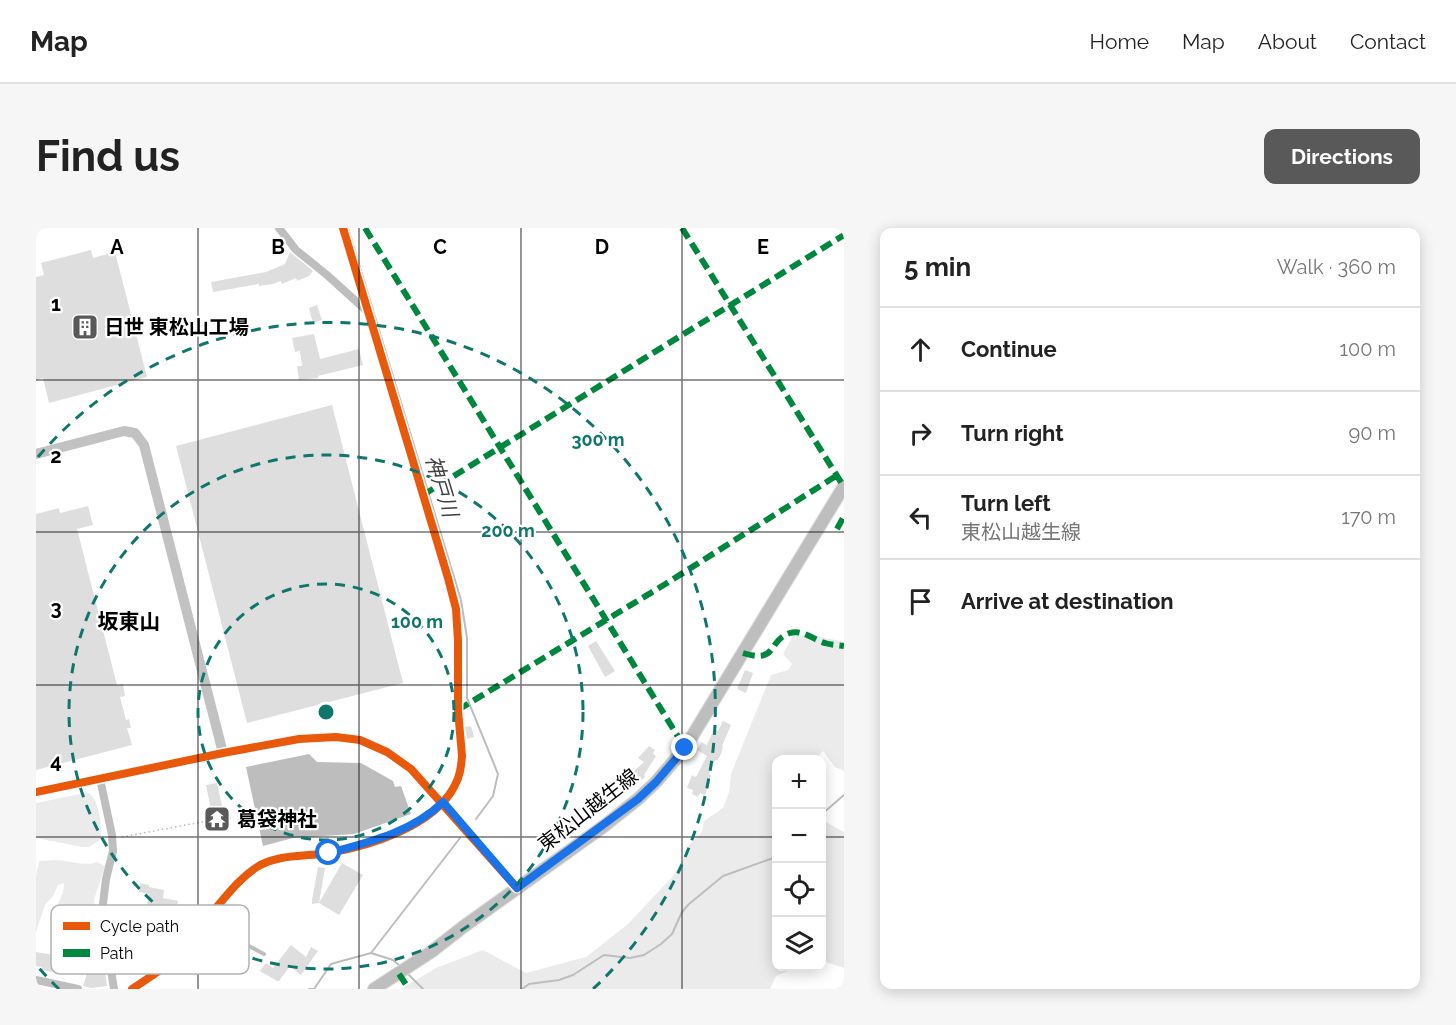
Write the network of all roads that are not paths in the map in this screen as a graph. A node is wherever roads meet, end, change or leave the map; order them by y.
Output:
1 (279, 228) edge
2 (343, 228) edge
3 (370, 314) junction
4 (36, 454) edge
5 (844, 486) edge
6 (223, 753) junction
7 (100, 779) junction
8 (36, 792) edge
9 (443, 802) junction
10 (517, 888) junction
11 (103, 905) edge
12 (219, 905) edge
13 (249, 946) edge
14 (264, 954) dead end
15 (112, 974) edge
16 (154, 974) edge
17 (36, 980) edge
18 (78, 989) edge
19 (114, 989) edge
20 (132, 989) edge
21 (374, 989) edge

1 - 3 street
2 - 3 street
3 - 9 street
4 - 6 street
5 - 10 main road, 東松山越生線
6 - 7 street
6 - 9 street
7 - 8 street
7 - 11 street
9 - 10 street
9 - 12 street
10 - 21 main road, 東松山越生線
13 - 14 lane
15 - 19 street
16 - 20 street
17 - 18 street

